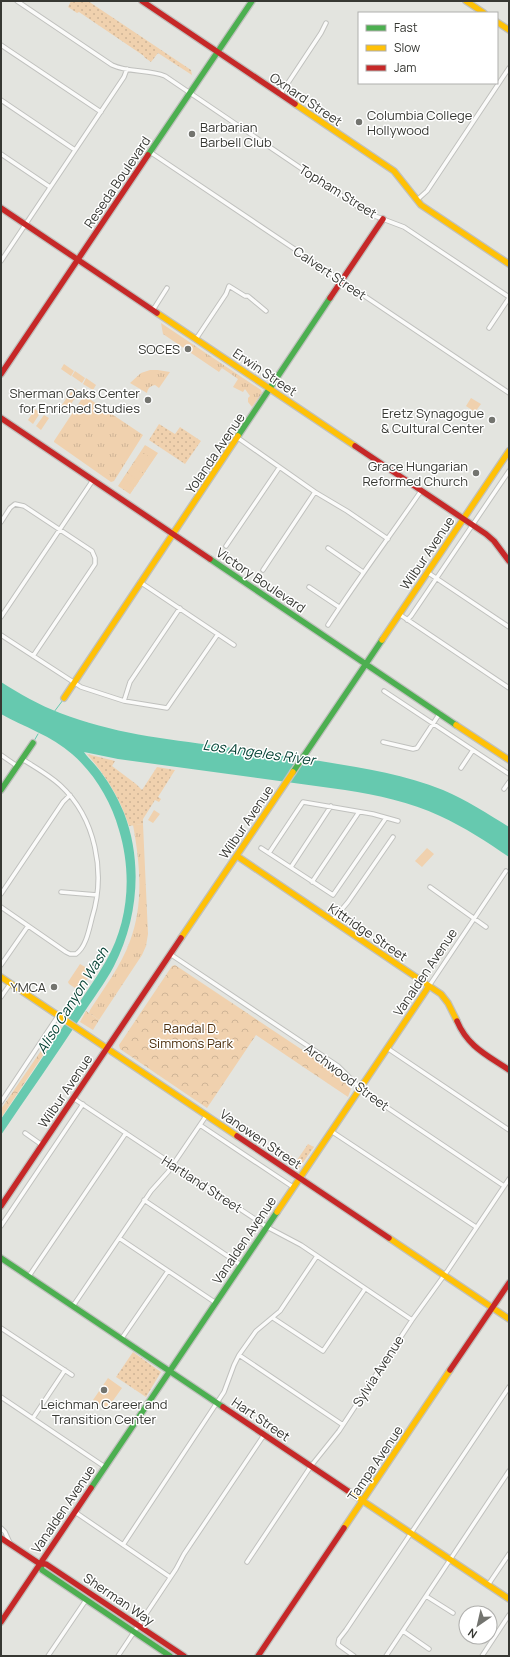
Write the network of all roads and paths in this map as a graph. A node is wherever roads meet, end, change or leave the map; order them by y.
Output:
1 (17, 1) edge
2 (142, 1) edge
3 (252, 1) edge
4 (466, 1) edge
5 (482, 12) edge
6 (326, 23) dead end
7 (498, 23) edge
8 (509, 30) edge
9 (1, 45) edge
10 (217, 52) junction
11 (509, 68) edge
12 (127, 69) junction
13 (190, 93) junction
14 (280, 95) junction
15 (1, 100) edge
16 (101, 112) junction
17 (75, 150) junction
18 (150, 152) junction
19 (1, 154) edge
20 (50, 188) junction
21 (416, 200) junction
22 (1, 208) edge
23 (383, 220) junction
24 (25, 225) junction
25 (78, 260) junction
26 (1, 261) edge
27 (509, 264) edge
28 (343, 282) junction
29 (167, 288) dead end
30 (509, 297) edge
31 (153, 310) junction
32 (266, 311) dead end
33 (489, 328) dead end
34 (196, 340) junction
35 (1, 374) edge
36 (271, 390) junction
37 (509, 393) edge
38 (1, 418) edge
39 (238, 438) junction
40 (509, 451) edge
41 (279, 468) junction
42 (509, 471) edge
43 (93, 480) junction
44 (421, 491) junction
45 (315, 492) junction
46 (463, 519) junction
47 (1, 522) edge
48 (472, 525) junction
49 (59, 530) junction
50 (173, 534) junction
51 (388, 538) junction
52 (226, 546) dead end
53 (328, 548) dead end
54 (509, 560) edge
55 (263, 570) dead end
56 (363, 572) junction
57 (427, 572) junction
58 (437, 578) junction
59 (140, 582) junction
60 (309, 587) dead end
61 (340, 607) junction
62 (180, 608) junction
63 (399, 614) junction
64 (1, 617) edge
65 (407, 620) junction
66 (328, 625) dead end
67 (509, 627) edge
68 (218, 634) junction
69 (1, 635) edge
70 (234, 644) dead end
71 (33, 656) junction
72 (366, 664) junction
73 (73, 683) junction
74 (509, 688) edge
75 (384, 691) dead end
76 (64, 698) dead end
77 (124, 701) junction
78 (440, 713) junction
79 (434, 724) junction
80 (383, 742) dead end
81 (33, 744) dead end
82 (473, 750) junction
83 (1, 755) edge
84 (22, 759) junction
85 (509, 760) edge
86 (17, 766) junction
87 (461, 768) dead end
88 (509, 774) edge
89 (509, 782) edge
90 (504, 789) dead end
91 (1, 790) edge
92 (70, 795) junction
93 (331, 806) junction
94 (359, 812) junction
95 (386, 818) junction
96 (398, 821) dead end
97 (393, 837) dead end
98 (261, 848) dead end
99 (269, 853) junction
100 (237, 856) junction
101 (291, 867) junction
102 (506, 871) dead end
103 (312, 882) junction
104 (430, 887) dead end
105 (61, 892) dead end
106 (1, 894) edge
107 (97, 895) junction
108 (1, 907) edge
109 (474, 919) junction
110 (332, 921) junction
111 (28, 926) junction
112 (486, 927) dead end
113 (170, 954) junction
114 (1, 965) edge
115 (1, 977) edge
116 (10, 984) junction
117 (429, 986) junction
118 (1, 997) edge
119 (58, 1016) junction
120 (106, 1048) junction
121 (387, 1048) junction
122 (509, 1070) edge
123 (359, 1089) junction
124 (73, 1098) junction
125 (1, 1102) edge
126 (83, 1104) junction
127 (206, 1116) junction
128 (200, 1125) junction
129 (509, 1130) edge
130 (331, 1131) junction
131 (25, 1133) dead end
132 (126, 1133) junction
133 (42, 1145) junction
134 (172, 1165) junction
135 (299, 1178) junction
136 (509, 1179) edge
137 (504, 1186) junction
138 (293, 1188) junction
139 (144, 1200) junction
140 (1, 1206) edge
141 (1, 1226) edge
142 (267, 1227) junction
143 (476, 1227) junction
144 (119, 1238) junction
145 (317, 1256) junction
146 (1, 1258) edge
147 (241, 1265) junction
148 (168, 1271) junction
149 (29, 1276) junction
150 (444, 1276) junction
151 (509, 1282) edge
152 (365, 1289) junction
153 (216, 1303) junction
154 (73, 1306) junction
155 (492, 1308) junction
156 (273, 1318) junction
157 (509, 1319) edge
158 (412, 1320) junction
159 (1, 1328) edge
160 (122, 1338) junction
161 (239, 1355) junction
162 (65, 1370) junction
163 (170, 1371) junction
164 (72, 1375) dead end
165 (509, 1387) edge
166 (1, 1397) edge
167 (218, 1403) junction
168 (33, 1418) junction
169 (343, 1425) junction
170 (264, 1435) junction
171 (312, 1466) junction
172 (105, 1467) junction
173 (509, 1471) edge
174 (363, 1500) junction
175 (75, 1512) junction
176 (1, 1528) edge
177 (411, 1533) junction
178 (1, 1538) edge
179 (11, 1544) junction
180 (123, 1545) junction
181 (509, 1554) edge
182 (450, 1559) junction
183 (247, 1562) dead end
184 (40, 1564) junction
185 (170, 1577) junction
186 (488, 1585) junction
187 (426, 1596) junction
188 (509, 1599) edge
189 (86, 1600) junction
190 (453, 1613) dead end
191 (509, 1615) edge
192 (1, 1622) edge
193 (138, 1626) junction
194 (403, 1631) junction
195 (134, 1632) junction
196 (429, 1649) dead end
197 (48, 1656) edge
198 (118, 1656) edge
199 (170, 1656) edge
200 (184, 1656) edge
201 (258, 1656) edge
202 (354, 1656) edge
203 (386, 1656) edge
204 (482, 1656) edge

1 - 12 street, Topham Street
2 - 10 main road, Oxnard Street
3 - 10 main road, Reseda Boulevard
4 - 5 main road
6 - 14 street
7 - 8 main road
9 - 16 street
10 - 13 main road, Reseda Boulevard
10 - 14 main road, Oxnard Street
11 - 21 street
12 - 13 street, Topham Street
12 - 16 street
13 - 18 main road, Reseda Boulevard
13 - 23 street, Topham Street
14 - 21 main road, Oxnard Street
15 - 17 street
16 - 17 street
17 - 20 street
18 - 25 main road, Reseda Boulevard
18 - 28 street, Calvert Street
19 - 20 street
20 - 24 street
21 - 27 main road, Oxnard Street
22 - 24 main road, Erwin Street
23 - 28 main road, Yolanda Avenue
23 - 30 street, Topham Street
24 - 25 main road, Erwin Street
24 - 26 street
25 - 31 main road, Erwin Street
25 - 35 main road, Reseda Boulevard
28 - 36 main road, Yolanda Avenue
28 - 37 street, Calvert Street
29 - 31 street
30 - 33 street
31 - 34 main road, Erwin Street
32 - 34 street
34 - 36 main road, Erwin Street
36 - 39 main road, Yolanda Avenue
36 - 44 main road, Erwin Street
38 - 43 main road, Victory Boulevard
39 - 41 street
39 - 50 main road, Yolanda Avenue
40 - 46 main road, Wilbur Avenue
41 - 45 street
41 - 52 street
42 - 48 street, Wilbur Avenue
43 - 49 street
43 - 50 main road, Victory Boulevard
44 - 46 main road, Erwin Street
44 - 51 street
45 - 51 street
45 - 55 street
46 - 48 main road, Erwin Street
46 - 57 main road, Wilbur Avenue
47 - 49 street
48 - 54 main road, Erwin Street
48 - 58 street, Wilbur Avenue
49 - 64 street
49 - 71 street
50 - 59 main road, Yolanda Avenue
50 - 72 main road, Victory Boulevard
51 - 56 street
53 - 56 street
56 - 61 street
57 - 58 street
57 - 63 main road, Wilbur Avenue
58 - 65 street, Wilbur Avenue
58 - 67 street
59 - 62 street
59 - 73 main road, Yolanda Avenue
60 - 61 street
61 - 66 street
62 - 68 street
62 - 77 street
63 - 65 street
63 - 72 main road, Wilbur Avenue
65 - 74 street
68 - 70 street
68 - 77 street
69 - 71 street
71 - 73 street
72 - 78 main road, Victory Boulevard
72 - 100 main road, Wilbur Avenue
73 - 76 main road, Yolanda Avenue
73 - 77 street
75 - 79 street
78 - 79 street
78 - 85 main road, Victory Boulevard
79 - 80 street
79 - 82 street
81 - 84 main road
82 - 87 street
82 - 88 street
83 - 86 street
84 - 86 main road
84 - 92 street
86 - 91 main road
89 - 90 street
92 - 106 street
92 - 107 street
93 - 94 street
93 - 99 street
93 - 101 street
94 - 95 street
94 - 103 street
95 - 96 street
95 - 103 street
97 - 110 street
98 - 99 street
99 - 101 street
100 - 110 main road, Kittridge Street
100 - 113 main road, Wilbur Avenue
101 - 103 street
102 - 109 street, Vanalden Avenue
104 - 109 street
105 - 107 street
107 - 111 street
108 - 111 street
109 - 112 street
109 - 117 street, Vanalden Avenue
110 - 117 main road, Kittridge Street
111 - 114 street
113 - 120 main road, Wilbur Avenue
113 - 123 street, Archwood Street
115 - 116 main road, Vanowen Street
116 - 118 street
116 - 119 main road, Vanowen Street
117 - 121 main road, Vanalden Avenue
117 - 122 main road, Kittridge Street
119 - 120 main road, Vanowen Street
119 - 125 street
120 - 124 main road, Wilbur Avenue
120 - 127 main road, Vanowen Street
121 - 123 main road, Vanalden Avenue
121 - 129 street
123 - 130 main road, Vanalden Avenue
123 - 137 street, Archwood Street
124 - 126 street, Hartland Street
124 - 133 main road, Wilbur Avenue
126 - 132 street, Hartland Street
126 - 141 street
127 - 128 street
127 - 135 main road, Vanowen Street
128 - 134 street
128 - 138 street
130 - 135 main road, Vanalden Avenue
130 - 143 street
131 - 133 street
132 - 134 street, Hartland Street
132 - 149 street
133 - 140 main road, Wilbur Avenue
134 - 139 street
134 - 142 street, Hartland Street
135 - 138 main road, Vanalden Avenue
135 - 150 main road, Vanowen Street
136 - 137 street, Sylvia Avenue
137 - 143 street, Sylvia Avenue
138 - 142 main road, Vanalden Avenue
139 - 144 street
139 - 147 street
142 - 145 street, Hartland Street
142 - 147 main road, Vanalden Avenue
143 - 150 street, Sylvia Avenue
144 - 148 street
144 - 154 street
145 - 152 street, Hartland Street
145 - 156 street
146 - 149 main road, Hart Street
147 - 153 main road, Vanalden Avenue
148 - 153 street
148 - 160 street
149 - 154 main road, Hart Street
150 - 155 main road, Vanowen Street
150 - 158 street, Sylvia Avenue
151 - 155 main road, Tampa Avenue
152 - 156 street
152 - 158 street, Hartland Street
153 - 163 main road, Vanalden Avenue
154 - 160 main road, Hart Street
155 - 157 main road, Vanowen Street
155 - 174 main road, Tampa Avenue
156 - 161 street
158 - 169 street, Sylvia Avenue
159 - 162 street
160 - 163 main road, Hart Street
161 - 167 street
161 - 169 street
162 - 164 street
162 - 168 street
163 - 167 main road, Hart Street
163 - 172 main road, Vanalden Avenue
165 - 177 street
166 - 168 street
167 - 170 main road, Hart Street
167 - 180 street
168 - 172 street
169 - 171 street, Sylvia Avenue
170 - 171 main road, Hart Street
170 - 185 street
171 - 174 main road, Hart Street
171 - 183 street, Sylvia Avenue
172 - 175 main road, Vanalden Avenue
173 - 182 street
174 - 177 main road, Hart Street
174 - 201 main road, Tampa Avenue
175 - 180 street
175 - 184 main road, Vanalden Avenue
176 - 179 street
177 - 182 main road, Hart Street
177 - 202 street
178 - 179 main road, Sherman Way
179 - 184 main road, Sherman Way
180 - 185 street
181 - 186 street
182 - 186 main road, Hart Street
182 - 187 street
184 - 189 main road, Sherman Way
184 - 192 main road, Vanalden Avenue
184 - 193 main road, Sherman Way
185 - 193 street
186 - 188 main road, Hart Street
187 - 190 street
187 - 194 street
189 - 195 main road, Sherman Way
189 - 197 street
191 - 204 street
193 - 195 street
193 - 200 main road, Sherman Way
194 - 196 street
194 - 203 street
195 - 198 street
195 - 199 main road, Sherman Way

